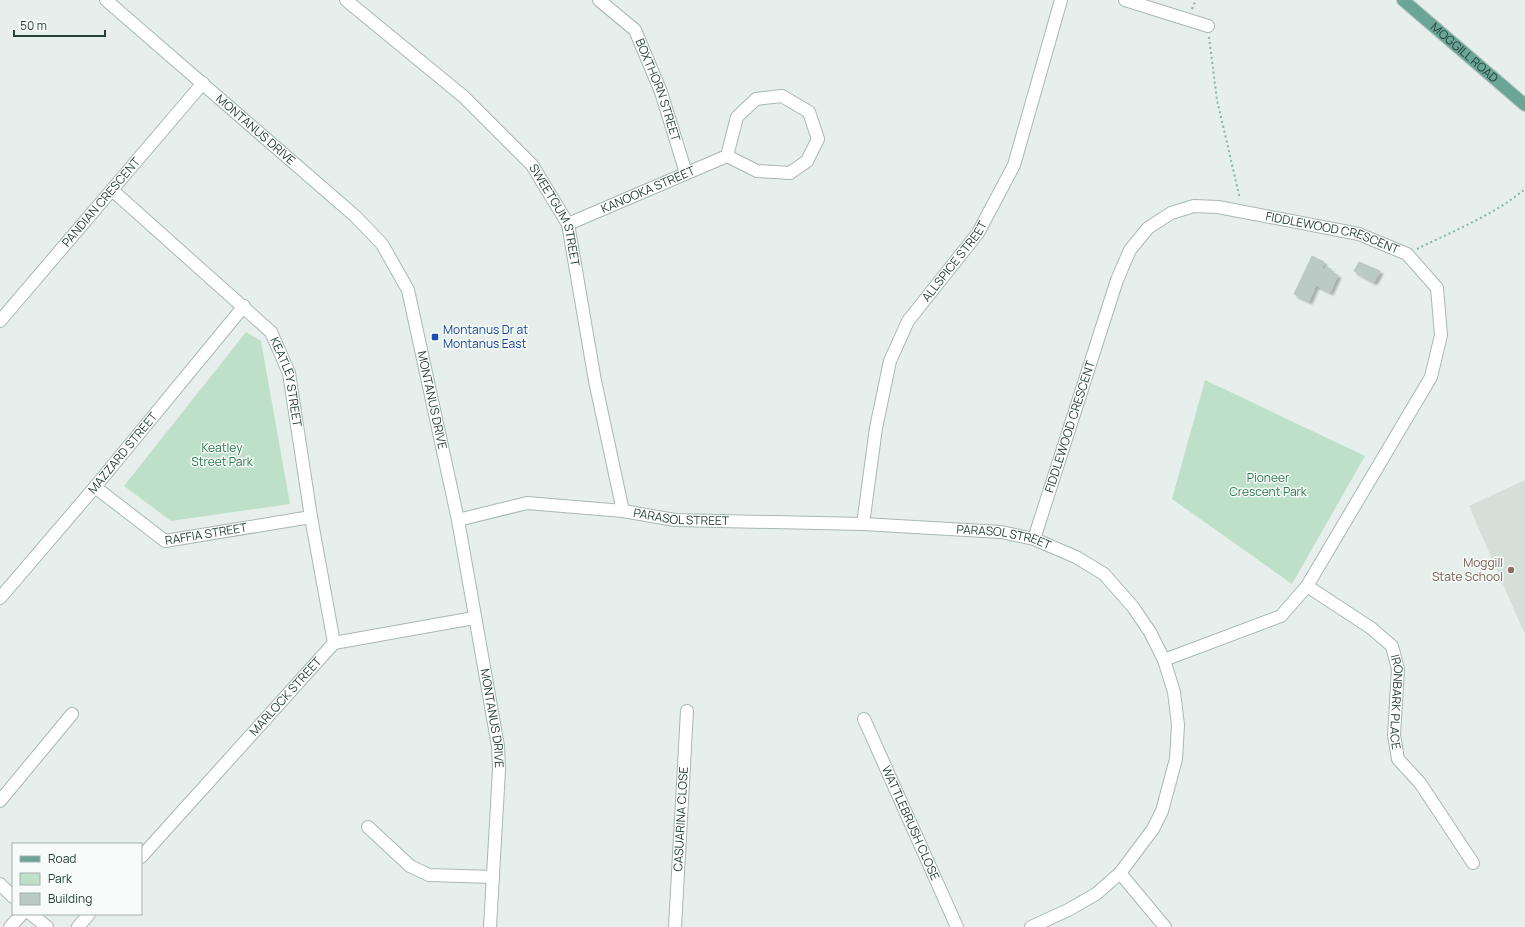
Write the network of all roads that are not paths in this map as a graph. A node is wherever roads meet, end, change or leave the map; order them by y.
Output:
1 (106, 0) edge
2 (599, 0) edge
3 (1062, 0) edge
4 (1124, 0) edge
5 (1403, 0) edge
6 (349, 1) edge
7 (1208, 26) road end
8 (203, 83) junction
9 (1525, 105) edge
10 (728, 156) junction
11 (686, 173) junction
12 (112, 190) junction
13 (568, 224) junction
14 (244, 306) junction
15 (0, 321) edge
16 (95, 487) junction
17 (623, 511) junction
18 (311, 517) junction
19 (458, 520) junction
20 (863, 524) junction
21 (1034, 539) junction
22 (1307, 586) junction
23 (0, 598) edge
24 (474, 618) junction
25 (334, 642) junction
26 (1164, 660) junction
27 (687, 711) dead end
28 (72, 714) dead end
29 (864, 719) dead end
30 (0, 801) edge
31 (368, 827) dead end
32 (142, 856) edge
33 (1473, 863) dead end
34 (1120, 873) junction
35 (493, 877) junction
36 (0, 884) edge
37 (12, 896) edge
38 (21, 915) edge
39 (32, 915) edge
40 (88, 915) edge
41 (10, 927) edge
42 (47, 927) edge
43 (78, 927) edge
44 (490, 927) edge
45 (675, 927) edge
46 (958, 927) edge
47 (1031, 927) edge
48 (1165, 927) edge

1 - 8 street, MONTANUS DRIVE
2 - 11 street, BOXTHORN STREET
3 - 20 street, ALLSPICE STREET
4 - 7 street
5 - 9 main road, MOGGILL ROAD
6 - 13 street, SWEETGUM STREET
8 - 12 street, PANDIAN CRESCENT
8 - 19 street, MONTANUS DRIVE
10 - 10 street
10 - 11 street, KANOOKA STREET
11 - 13 street, KANOOKA STREET
12 - 14 street, KEATLEY STREET
12 - 15 street, PANDIAN CRESCENT
13 - 17 street, SWEETGUM STREET
14 - 16 street, MAZZARD STREET
14 - 18 street, KEATLEY STREET
16 - 18 street, RAFFIA STREET
16 - 23 street, MAZZARD STREET
17 - 19 street, PARASOL STREET
17 - 20 street, PARASOL STREET
18 - 25 street, KEATLEY STREET
19 - 24 street, MONTANUS DRIVE
20 - 21 street, PARASOL STREET
21 - 22 street, FIDDLEWOOD CRESCENT
21 - 26 street, PARASOL STREET
22 - 26 street, FIDDLEWOOD CRESCENT
22 - 33 street, IRONBARK PLACE
24 - 25 street
24 - 35 street, MONTANUS DRIVE
25 - 32 street, MARLOCK STREET
26 - 34 street, PARASOL STREET
27 - 45 street, CASUARINA CLOSE
28 - 30 street
29 - 46 street, WATTLEBRUSH CLOSE
31 - 35 street
34 - 47 street, PARASOL STREET
34 - 48 street
35 - 44 street, MONTANUS DRIVE
36 - 37 street
38 - 41 street
39 - 42 street
40 - 43 street

